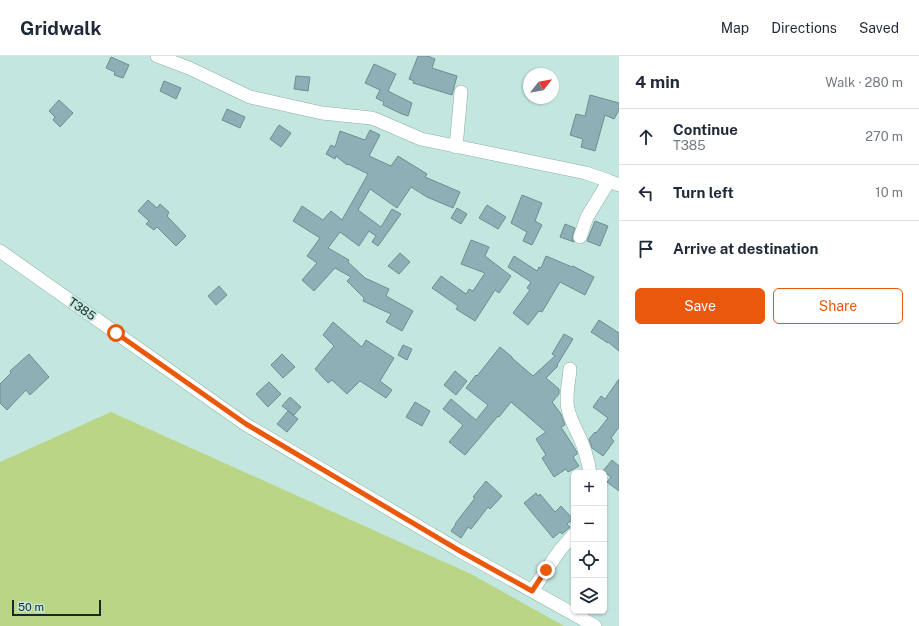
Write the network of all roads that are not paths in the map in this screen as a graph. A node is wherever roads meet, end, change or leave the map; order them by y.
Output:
1 (157, 56) edge
2 (461, 92) dead end
3 (456, 147) junction
4 (614, 183) edge
5 (580, 237) dead end
6 (0, 251) edge
7 (570, 369) dead end
8 (589, 470) edge
9 (571, 537) edge
10 (532, 591) junction
11 (595, 626) edge

1 - 3 street
2 - 3 street
3 - 4 street
4 - 5 street
6 - 10 street, T385 / T385
7 - 8 street
9 - 10 street
10 - 11 street, T385 / T385

